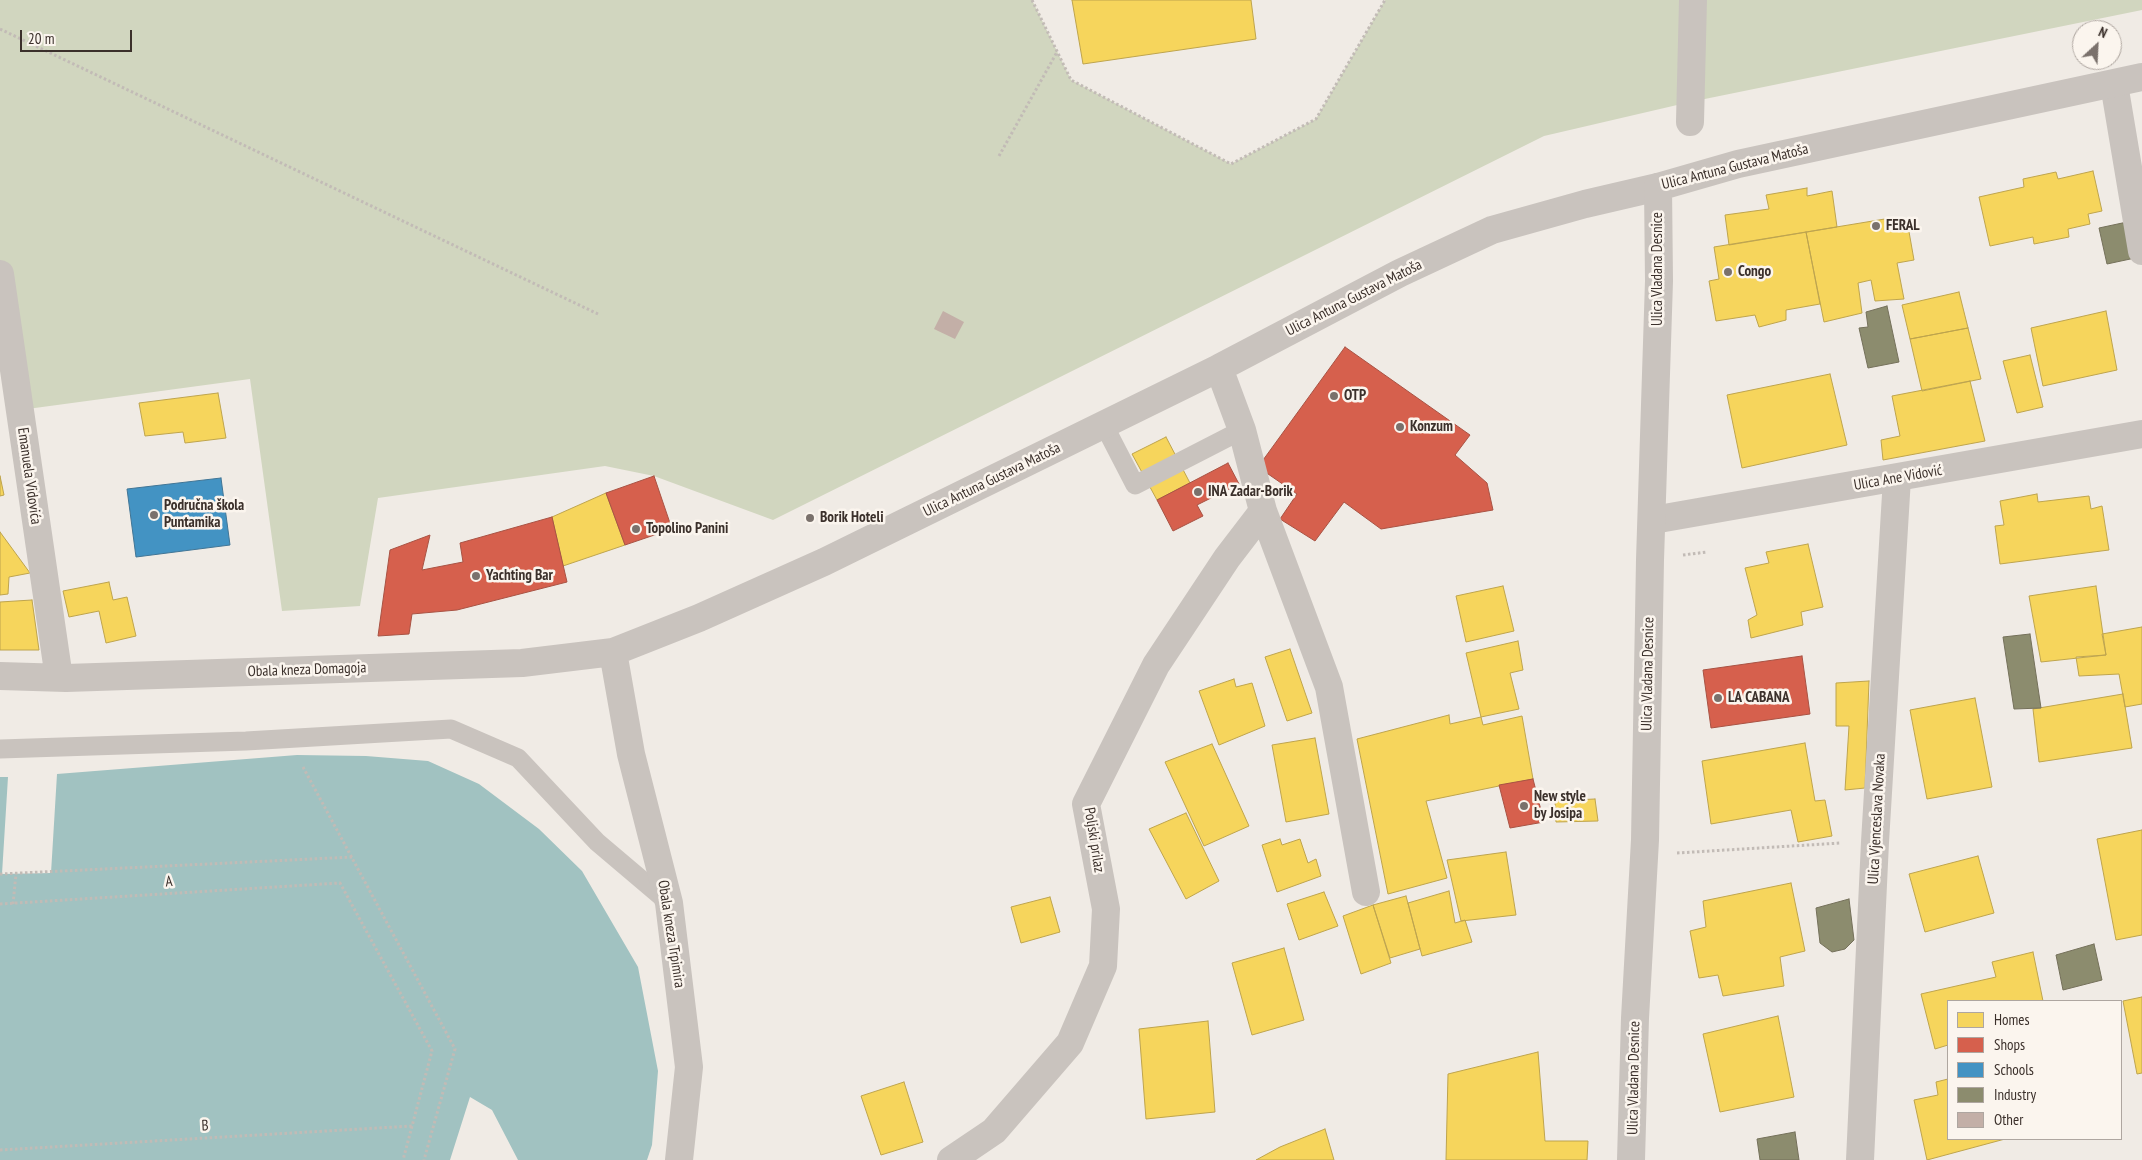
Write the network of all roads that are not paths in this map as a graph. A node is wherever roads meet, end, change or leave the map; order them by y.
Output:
1 (1693, 0) edge
2 (2142, 77) edge
3 (2114, 84) junction
4 (1690, 122) dead end
5 (1658, 187) junction
6 (2142, 251) edge
7 (0, 274) edge
8 (1219, 368) junction
9 (1104, 425) junction
10 (1242, 430) junction
11 (2142, 434) edge
12 (1897, 478) junction
13 (1263, 511) junction
14 (1653, 520) junction
15 (613, 652) junction
16 (0, 676) edge
17 (59, 678) junction
18 (0, 749) edge
19 (1366, 892) dead end
20 (669, 903) junction
21 (679, 1160) edge
22 (950, 1160) edge
23 (1631, 1160) edge
24 (1860, 1160) edge

1 - 4 street
2 - 3 street, Ulica Antuna Gustava Matoša
3 - 5 street, Ulica Antuna Gustava Matoša
3 - 6 street
5 - 8 street, Ulica Antuna Gustava Matoša
5 - 14 street, Ulica Vladana Desnice
7 - 17 street, Emanuela Vidovića
8 - 9 street, Ulica Antuna Gustava Matoša
8 - 10 street
9 - 10 lane
9 - 15 street, Ulica Antuna Gustava Matoša
10 - 13 street
11 - 12 street, Ulica Ane Vidović
12 - 14 street, Ulica Ane Vidović
12 - 24 street, Ulica Vjenceslava Novaka
13 - 19 street
13 - 22 street, Poljski prilaz
14 - 23 street, Ulica Vladana Desnice
15 - 17 street, Obala kneza Domagoja
15 - 20 street, Obala kneza Trpimira
16 - 17 street, Obala kneza Domagoja
18 - 20 lane
20 - 21 street, Obala kneza Trpimira

